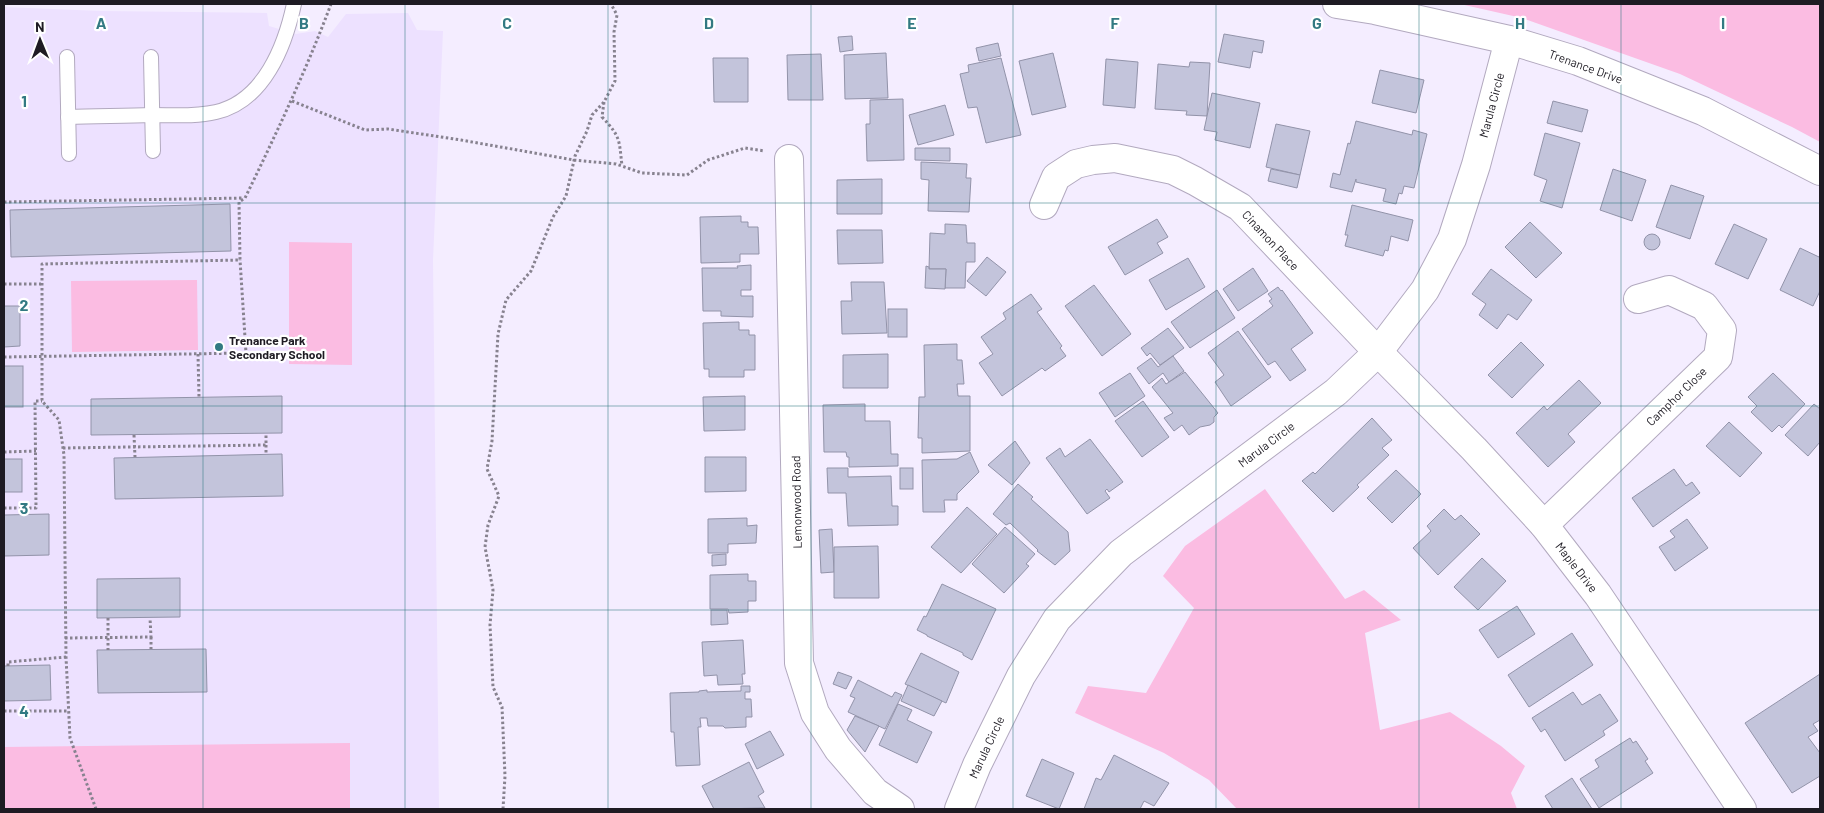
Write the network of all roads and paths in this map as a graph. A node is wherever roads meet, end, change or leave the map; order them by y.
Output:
1 (294, 4) edge
2 (331, 4) edge
3 (612, 4) edge
4 (1337, 4) edge
5 (1509, 40) junction
6 (67, 57) dead end
7 (151, 57) dead end
8 (292, 101) junction
9 (604, 102) junction
10 (153, 115) junction
11 (68, 117) junction
12 (153, 151) dead end
13 (69, 154) dead end
14 (789, 159) joint
15 (574, 160) junction
16 (622, 166) junction
17 (1820, 171) edge
18 (245, 198) junction
19 (4, 202) edge
20 (1044, 205) dead end
21 (240, 260) junction
22 (4, 284) edge
23 (41, 284) junction
24 (1638, 299) dead end
25 (1378, 352) junction
26 (198, 354) junction
27 (42, 357) junction
28 (4, 358) edge
29 (199, 397) dead end
30 (42, 401) junction
31 (266, 433) dead end
32 (134, 435) dead end
33 (266, 445) junction
34 (135, 447) junction
35 (63, 448) junction
36 (36, 451) junction
37 (4, 452) edge
38 (266, 454) dead end
39 (135, 457) dead end
40 (4, 508) edge
41 (1544, 525) junction
42 (108, 618) dead end
43 (150, 618) dead end
44 (151, 637) junction
45 (65, 638) junction
46 (108, 638) junction
47 (108, 650) dead end
48 (151, 650) dead end
49 (66, 657) junction
50 (8, 666) dead end
51 (69, 710) junction
52 (4, 711) edge
53 (96, 809) edge
54 (503, 809) edge
55 (900, 809) edge
56 (959, 809) edge
57 (1742, 809) edge

1 - 10 lane
2 - 8 path
3 - 9 path
4 - 5 street, Trenance Drive
5 - 17 street, Trenance Drive
5 - 25 street, Marula Circle
6 - 11 lane
7 - 10 lane
8 - 15 path
8 - 18 path
9 - 15 path
9 - 16 path
10 - 11 lane
10 - 12 lane
11 - 13 lane
14 - 16 path
14 - 55 street, Lemonwood Road
15 - 16 path
15 - 54 path
18 - 19 path
18 - 21 path
20 - 25 street, Cinamon Place
21 - 23 path
21 - 26 path
22 - 23 path
23 - 27 path
24 - 41 street, Camphor Close
25 - 41 street, Maple Drive
25 - 56 street, Marula Circle
26 - 27 path
26 - 29 path
27 - 28 path
27 - 30 path
30 - 35 path
30 - 36 path
31 - 33 path
32 - 34 path
33 - 34 path
33 - 38 path
34 - 35 path
34 - 39 path
35 - 45 path
36 - 37 path
36 - 40 path
41 - 57 street, Maple Drive
42 - 46 path
43 - 44 path
44 - 46 path
44 - 48 path
45 - 46 path
45 - 49 path
46 - 47 path
49 - 50 path
49 - 51 path
51 - 52 path
51 - 53 path

